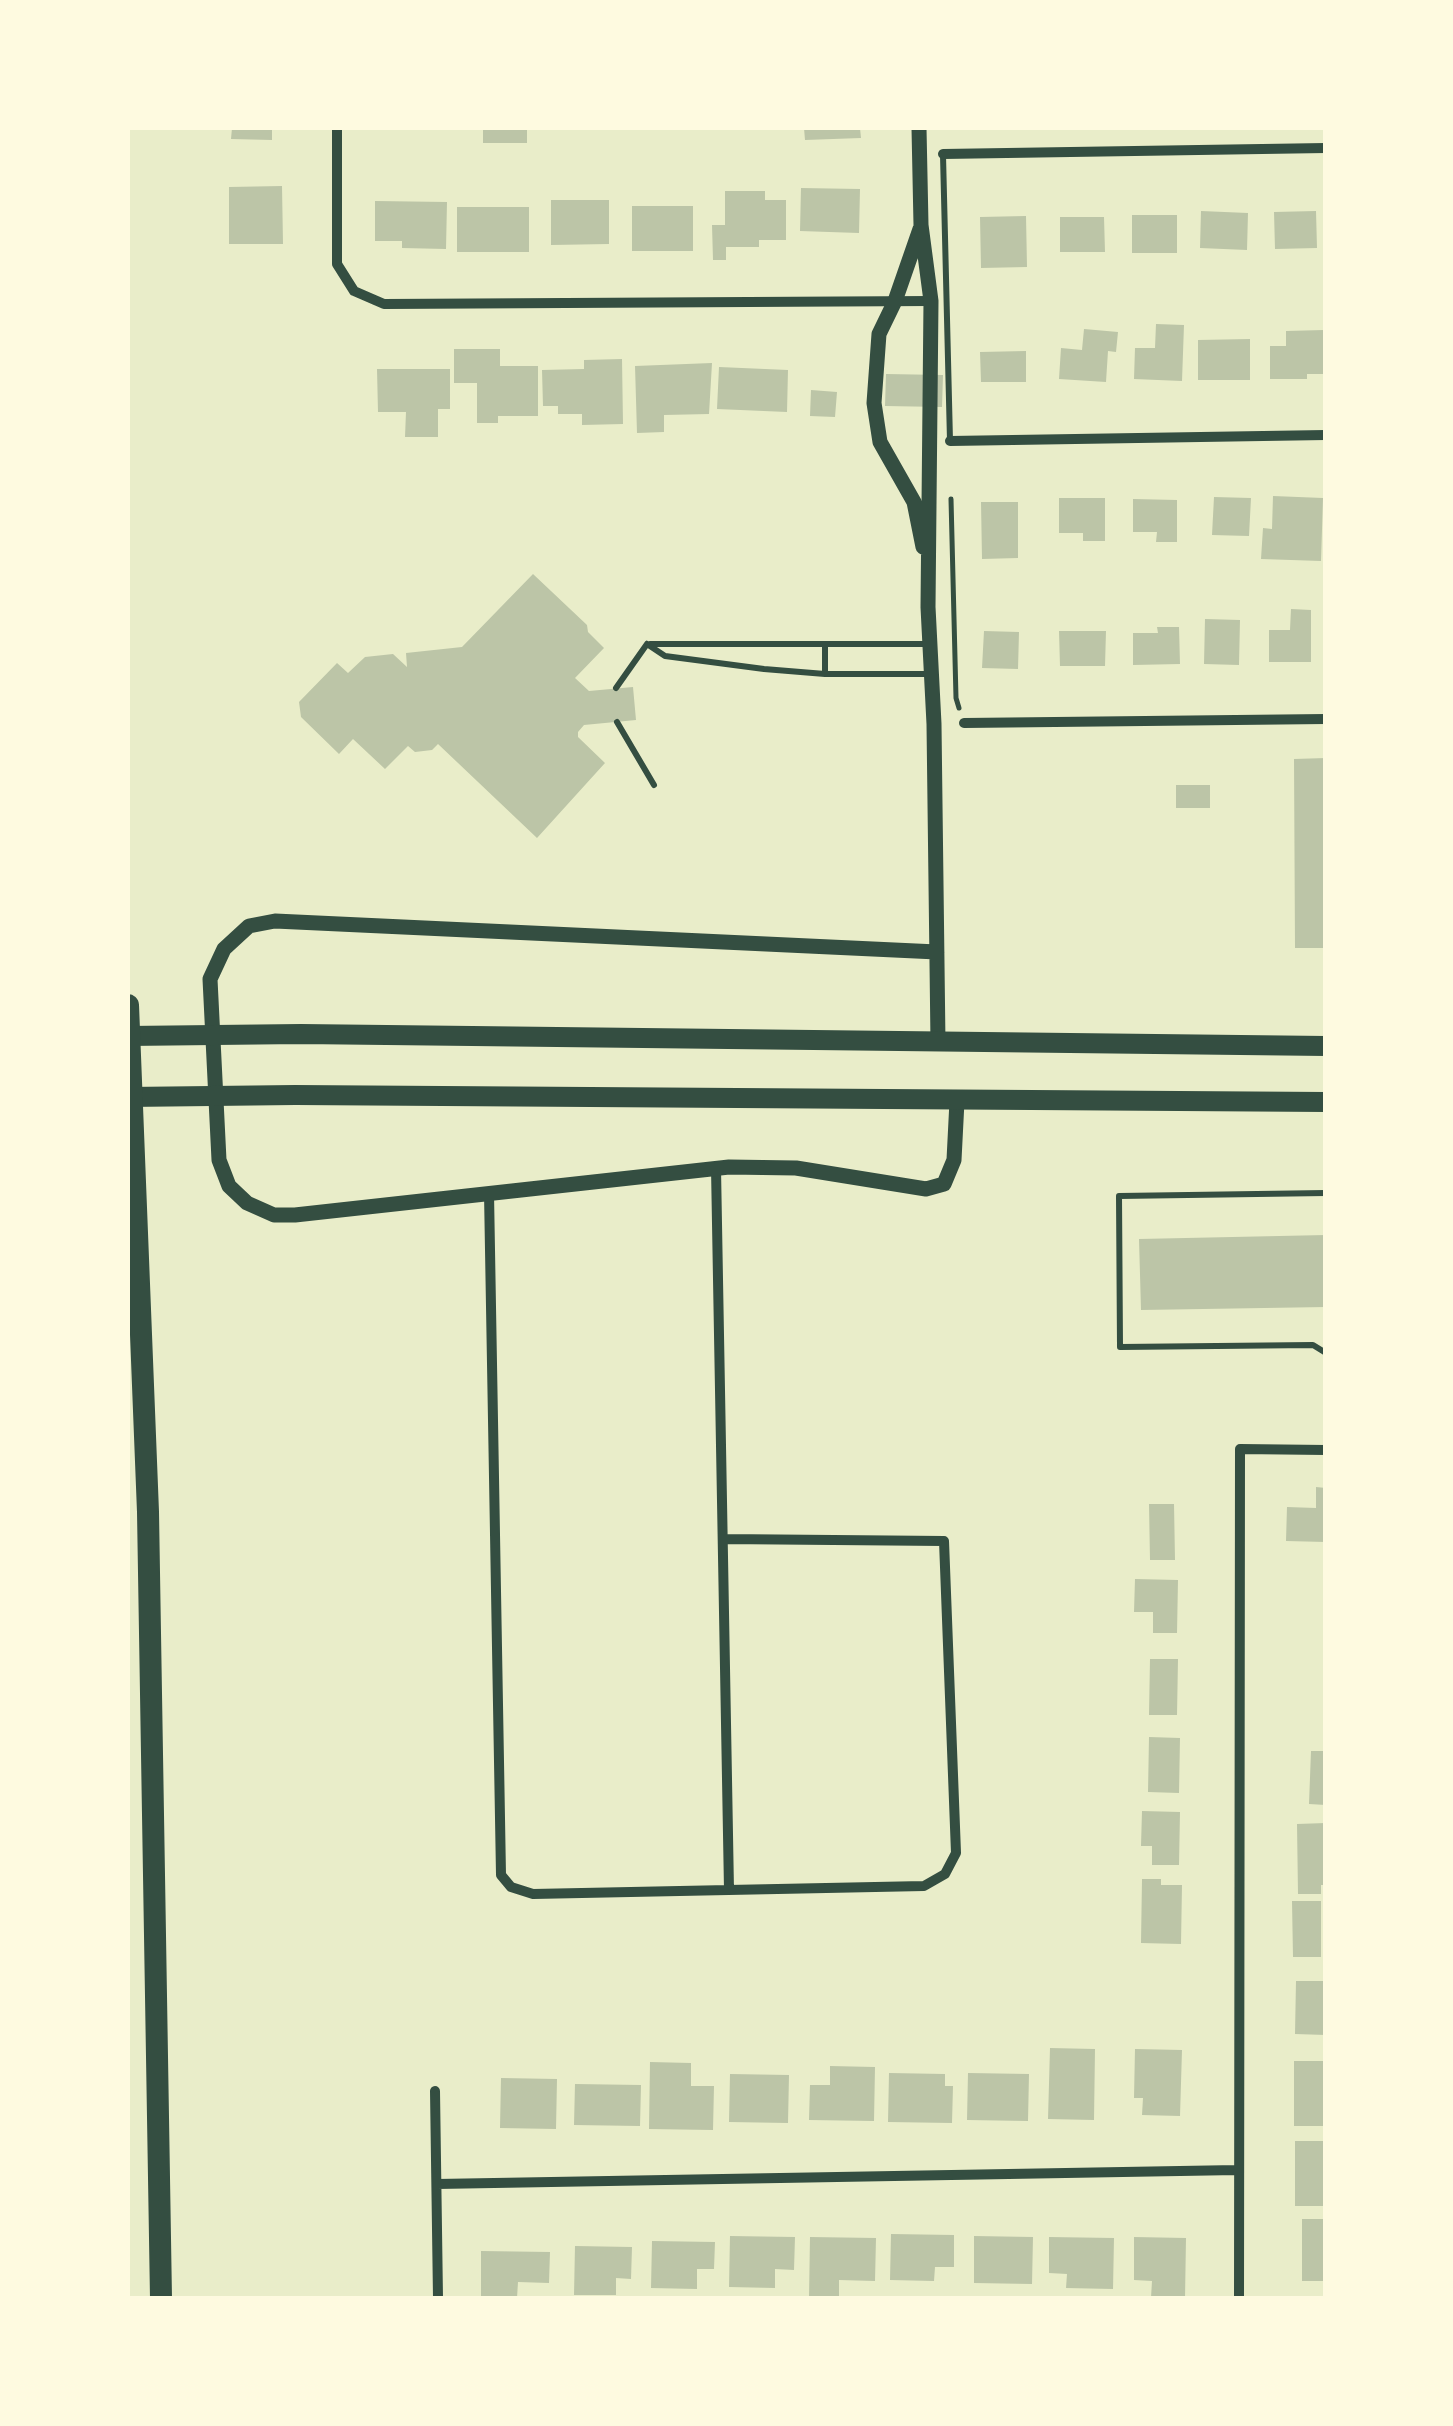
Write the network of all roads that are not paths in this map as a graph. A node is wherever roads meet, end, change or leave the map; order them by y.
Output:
1 (337, 128) edge
2 (920, 128) edge
3 (1326, 148) edge
4 (943, 154) joint
5 (922, 225) junction
6 (930, 301) junction
7 (896, 302) junction
8 (1326, 435) edge
9 (950, 441) joint
10 (929, 584) junction
11 (647, 644) junction
12 (825, 644) junction
13 (929, 644) junction
14 (825, 674) junction
15 (929, 674) junction
16 (616, 688) dead end
17 (1326, 719) edge
18 (617, 722) dead end
19 (964, 724) road end
20 (654, 784) dead end
21 (937, 952) junction
22 (128, 1004) edge
23 (128, 1036) edge
24 (938, 1043) junction
25 (1326, 1046) edge
26 (128, 1097) edge
27 (957, 1101) junction
28 (1326, 1102) edge
29 (716, 1168) junction
30 (1326, 1193) edge
31 (489, 1194) junction
32 (1326, 1353) edge
33 (1326, 1450) edge
34 (723, 1538) junction
35 (729, 1890) junction
36 (435, 2091) dead end
37 (1237, 2170) junction
38 (436, 2184) junction
39 (161, 2298) edge
40 (438, 2298) edge
41 (1239, 2298) edge

1 - 7 street
2 - 5 street
3 - 4 street
4 - 9 lane
5 - 6 street
5 - 7 street
6 - 7 street
6 - 10 street
7 - 10 street
8 - 9 street
10 - 13 street
11 - 12 lane
11 - 14 lane
11 - 16 lane
12 - 13 lane
12 - 14 lane
13 - 15 street
14 - 15 lane
15 - 21 street
17 - 19 street
18 - 20 lane
21 - 24 street
21 - 31 street
22 - 39 highway
23 - 24 main road
24 - 25 main road
26 - 27 main road
27 - 28 main road
27 - 29 street
29 - 31 street
29 - 34 street
30 - 32 lane
31 - 35 street
33 - 37 street
34 - 35 street
34 - 35 street
36 - 38 street
37 - 38 street
37 - 41 street
38 - 40 street

